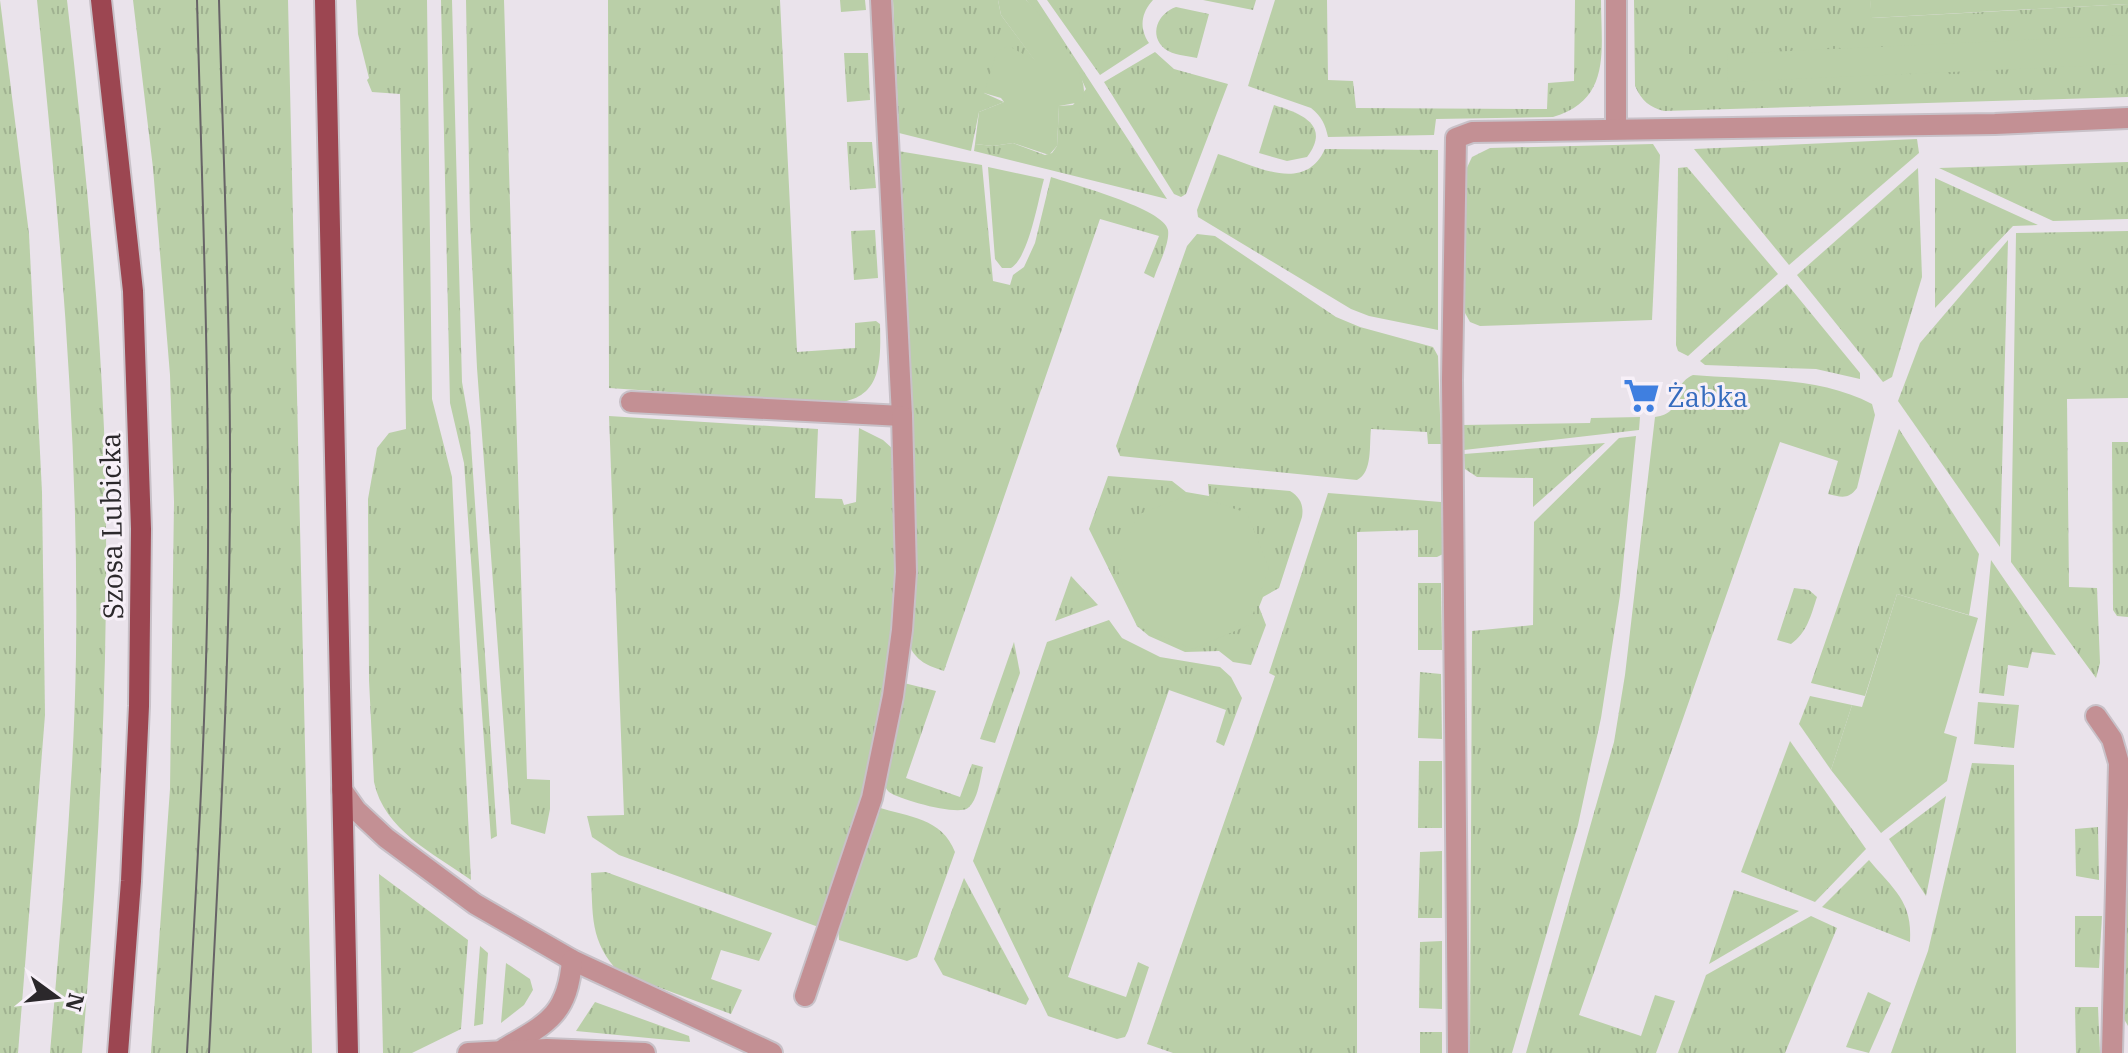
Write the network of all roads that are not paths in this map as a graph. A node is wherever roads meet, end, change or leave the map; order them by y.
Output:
1 (101, 0) edge
2 (325, 0) edge
3 (881, 0) edge
4 (1616, 0) edge
5 (2128, 118) edge
6 (1616, 129) junction
7 (631, 402) dead end
8 (902, 416) junction
9 (2096, 716) dead end
10 (342, 790) junction
11 (572, 960) junction
12 (805, 996) dead end
13 (502, 1050) junction
14 (118, 1053) edge
15 (348, 1053) edge
16 (468, 1053) edge
17 (645, 1053) edge
18 (771, 1053) edge
19 (1458, 1053) edge
20 (2112, 1053) edge

1 - 14 main road, Szosa Lubicka
2 - 10 main road
3 - 8 street
4 - 6 street
5 - 6 street
6 - 19 street
7 - 8 street
8 - 12 street
9 - 20 street
10 - 11 street
10 - 15 main road
11 - 13 street
11 - 18 street
13 - 16 street
13 - 17 street

